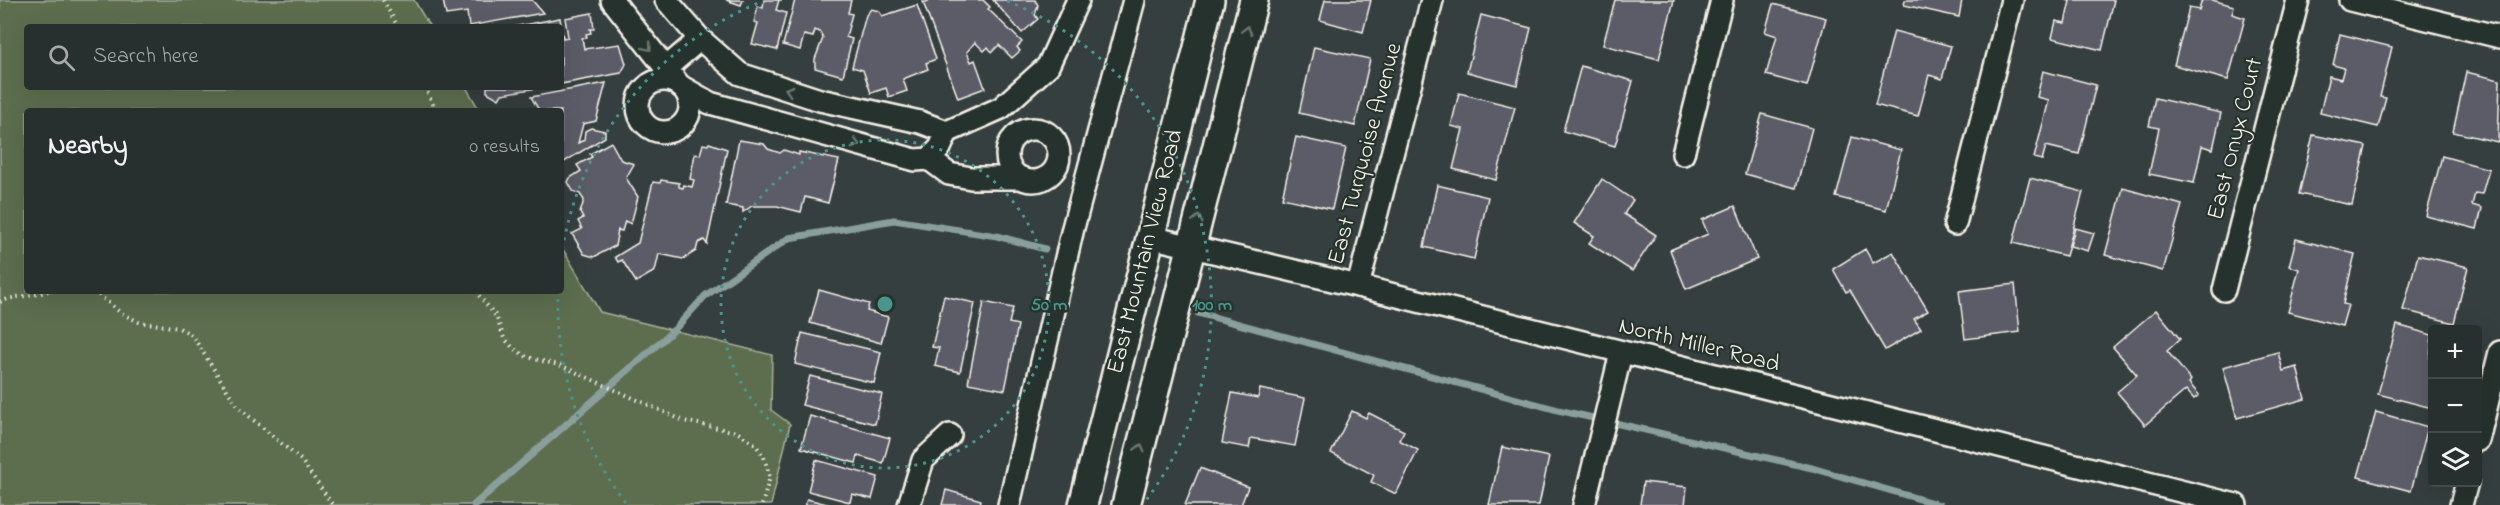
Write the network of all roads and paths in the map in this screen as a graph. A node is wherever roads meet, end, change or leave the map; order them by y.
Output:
1 (382, 0) edge
2 (612, 0) edge
3 (666, 0) edge
4 (1078, 0) edge
5 (1134, 0) edge
6 (1210, 0) edge
7 (1254, 0) edge
8 (1432, 0) edge
9 (1722, 0) edge
10 (2012, 0) edge
11 (2298, 0) edge
12 (2350, 0) edge
13 (396, 24) edge
14 (2500, 37) edge
15 (700, 39) junction
16 (666, 68) junction
17 (426, 90) edge
18 (827, 102) junction
19 (435, 108) edge
20 (1001, 108) junction
21 (947, 132) junction
22 (820, 134) junction
23 (1017, 135) junction
24 (1683, 154) dead end
25 (929, 159) junction
26 (1058, 165) junction
27 (1089, 173) junction
28 (1022, 178) junction
29 (1955, 224) dead end
30 (1150, 237) junction
31 (1191, 246) junction
32 (1358, 286) junction
33 (2224, 290) dead end
34 (39, 294) edge
35 (98, 294) edge
36 (478, 294) edge
37 (0, 302) edge
38 (2500, 352) edge
39 (1621, 353) junction
40 (2480, 433) edge
41 (950, 435) dead end
42 (2466, 487) edge
43 (333, 505) edge
44 (762, 505) edge
45 (909, 505) edge
46 (1009, 505) edge
47 (1083, 505) edge
48 (1126, 505) edge
49 (1584, 505) edge
50 (2236, 505) edge
51 (2461, 505) edge

1 - 13 path
2 -> 16 street
3 - 15 street
4 - 20 street
5 - 27 street
6 - 30 main road, East Mountain View Road
31 -> 7 main road, East Mountain View Road
8 - 32 street, East Turquoise Avenue
9 - 24 street
10 - 29 street
11 - 33 street, East Onyx Court
12 - 14 street
15 - 16 street
18 -> 15 street
16 - 22 street
17 - 19 path
18 - 21 street
18 - 22 street
20 - 21 street
20 - 23 street
21 - 25 street
22 -> 25 street
23 - 26 street
23 - 28 street
25 - 28 street
26 - 27 street
26 - 28 street
27 - 46 street
30 - 31 street, North Miller Road
30 - 47 main road, East Mountain View Road
31 - 32 street, North Miller Road
48 -> 31 main road, East Mountain View Road
32 - 39 street, North Miller Road
34 - 37 path
35 - 43 path
36 - 44 path
38 - 40 street
39 - 49 street
39 - 50 street, North Miller Road
41 - 45 street
42 - 51 street

